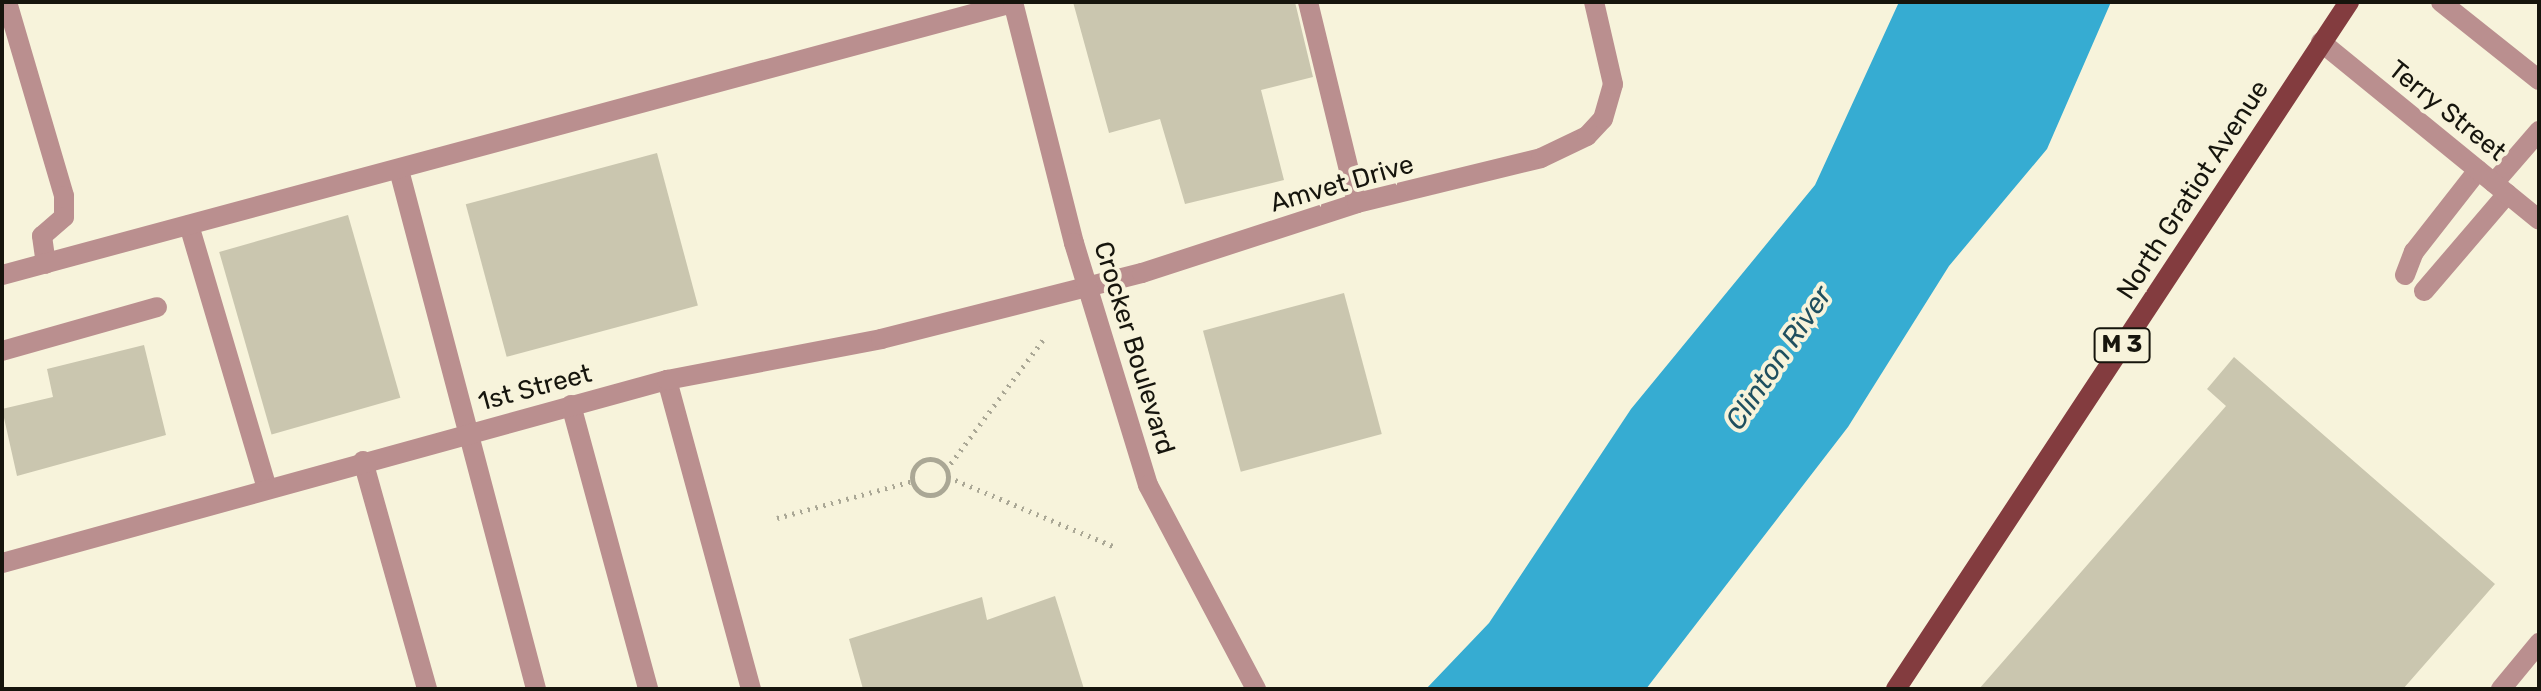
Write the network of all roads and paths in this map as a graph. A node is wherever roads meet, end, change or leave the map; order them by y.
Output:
1 (7, 2) edge
2 (1308, 2) edge
3 (1594, 2) edge
4 (2349, 2) edge
5 (2441, 2) edge
6 (1013, 3) edge
7 (2321, 42) junction
8 (2539, 80) edge
9 (2539, 131) edge
10 (399, 170) junction
11 (2493, 182) junction
12 (1357, 203) junction
13 (2539, 220) edge
14 (189, 225) junction
15 (46, 264) junction
16 (2, 275) edge
17 (2405, 275) dead end
18 (1088, 286) junction
19 (2424, 291) dead end
20 (157, 307) dead end
21 (1045, 337) dead end
22 (2, 351) edge
23 (667, 380) junction
24 (571, 405) junction
25 (464, 434) junction
26 (363, 461) junction
27 (947, 474) junction
28 (912, 481) junction
29 (267, 488) junction
30 (777, 518) dead end
31 (1115, 547) dead end
32 (2, 563) edge
33 (2539, 643) edge
34 (427, 689) edge
35 (536, 689) edge
36 (648, 689) edge
37 (751, 689) edge
38 (1256, 689) edge
39 (1896, 689) edge
40 (2501, 689) edge

1 - 15 street
2 - 12 street
3 - 12 street, Amvet Drive
4 - 7 main road, North Gratiot Avenue / M 3
5 - 8 street
6 - 10 street
6 - 18 street, Crocker Boulevard
7 - 11 street, Terry Street
7 - 39 main road, North Gratiot Avenue / M 3
9 - 11 street
10 - 14 street
10 - 25 street
11 - 13 street, Terry Street
11 - 17 street
11 - 19 street
12 - 18 street, Amvet Drive
14 - 15 street
14 - 29 street
15 - 16 street
18 - 23 street, 1st Street
18 - 38 street, Crocker Boulevard
20 - 22 street
21 - 27 path
23 - 24 street, 1st Street
23 - 37 street
24 - 25 street, 1st Street
24 - 36 street
25 - 26 street, 1st Street
25 - 35 street
26 - 29 street, 1st Street
26 - 34 street
27 - 28 path
27 - 28 path
27 - 31 path
28 - 30 path
29 - 32 street, 1st Street
33 - 40 street

